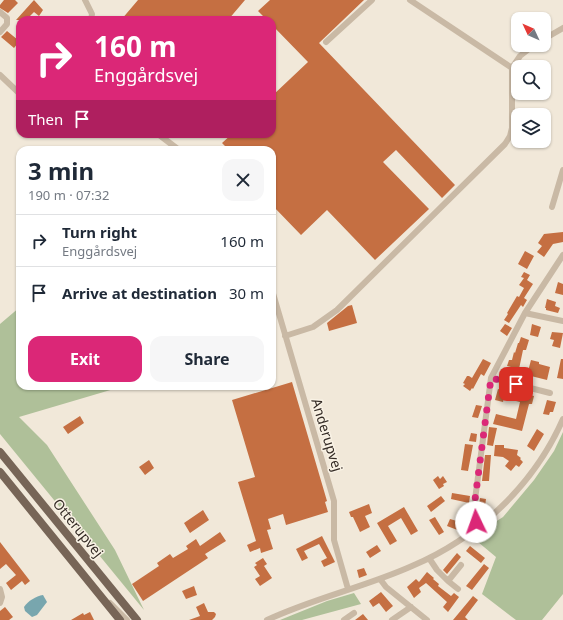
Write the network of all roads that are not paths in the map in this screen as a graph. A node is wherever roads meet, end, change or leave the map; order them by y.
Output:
1 (85, 0) edge
2 (372, 0) edge
3 (410, 0) edge
4 (0, 12) edge
5 (92, 16) edge
6 (563, 28) edge
7 (0, 32) edge
8 (551, 35) edge
9 (326, 42) dead end
10 (525, 52) edge
11 (517, 60) edge
12 (511, 67) edge
13 (0, 75) edge
14 (16, 90) edge
15 (512, 100) edge
16 (163, 138) edge
17 (174, 146) edge
18 (563, 170) edge
19 (561, 181) edge
20 (552, 208) dead end
21 (563, 256) edge
22 (276, 304) edge
23 (525, 313) junction
24 (563, 322) edge
25 (285, 336) junction
26 (491, 378) junction
27 (550, 393) dead end
28 (563, 419) edge
29 (0, 452) edge
30 (0, 472) edge
31 (478, 527) junction
32 (429, 558) junction
33 (461, 565) dead end
34 (380, 579) junction
35 (448, 581) junction
36 (0, 589) edge
37 (348, 589) junction
38 (458, 589) dead end
39 (97, 591) junction
40 (0, 603) edge
41 (410, 607) junction
42 (354, 613) dead end
43 (120, 620) edge
44 (128, 620) edge
45 (137, 620) edge
46 (267, 620) edge
47 (344, 620) edge
48 (392, 620) edge
49 (427, 620) edge

1 - 5 street
2 - 9 street
3 - 12 street
4 - 7 street
6 - 8 street
10 - 11 street
13 - 14 street
15 - 25 street
16 - 17 street
18 - 19 street
19 - 20 street
21 - 23 street
22 - 25 street, Anderupvej
23 - 24 street
23 - 26 street
25 - 37 street, Anderupvej
26 - 27 street
26 - 31 street
28 - 31 street
29 - 45 main road, Otterupvej
30 - 39 main road, Otterupvej
31 - 32 street
32 - 34 street
32 - 35 street
33 - 35 street
34 - 37 street
34 - 41 street
35 - 38 street
36 - 40 street
37 - 46 street
39 - 43 main road, Otterupvej
39 - 44 street
41 - 48 street
41 - 49 street
42 - 47 street

